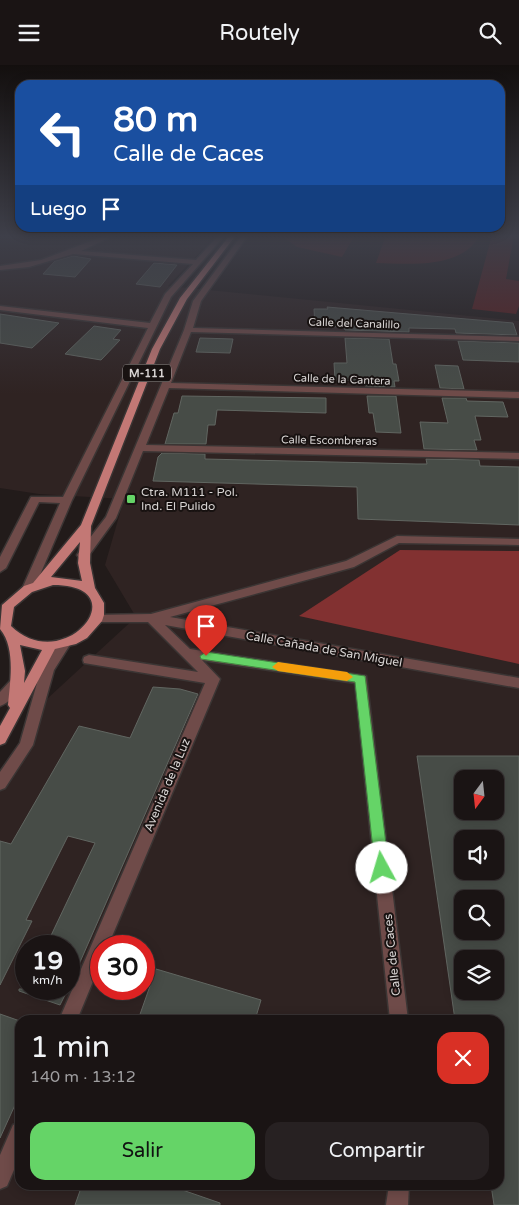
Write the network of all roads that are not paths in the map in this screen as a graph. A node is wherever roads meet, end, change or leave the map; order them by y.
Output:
1 (175, 288) edge
2 (190, 288) edge
3 (206, 288) edge
4 (0, 308) edge
5 (152, 326) junction
6 (188, 330) junction
7 (519, 339) edge
8 (165, 385) junction
9 (519, 395) edge
10 (139, 448) junction
11 (519, 456) edge
12 (67, 501) junction
13 (86, 526) junction
14 (519, 542) edge
15 (83, 555) junction
16 (0, 568) edge
17 (33, 587) junction
18 (89, 589) junction
19 (98, 618) junction
20 (151, 618) junction
21 (12, 636) junction
22 (65, 643) junction
23 (51, 645) junction
24 (186, 653) junction
25 (89, 660) dead end
26 (213, 679) junction
27 (519, 683) edge
28 (16, 684) junction
29 (0, 701) edge
30 (15, 707) junction
31 (0, 739) edge
32 (0, 784) edge
33 (70, 1015) edge
34 (398, 1015) edge
35 (15, 1144) edge
36 (0, 1179) edge
37 (398, 1190) edge
38 (397, 1205) edge

1 - 5 street
2 - 13 main road, M-111
3 - 6 street
4 - 5 street
5 - 12 street
6 - 7 street, Calle del Canalillo
6 - 8 street
8 - 9 street, Calle de la Cantera
8 - 10 street
10 - 11 street, Calle Escombreras
10 - 15 street
12 - 16 street
12 - 17 street
13 - 15 main road, M-111
13 - 17 main road, M-111
14 - 20 street
15 - 18 main road, M-111
17 - 18 main road, M-111
17 - 21 main road, M-111
18 - 19 main road, M-111
19 - 20 street
19 - 22 main road
20 - 24 street
20 - 27 street, Calle Cañada de San Miguel
21 - 23 main road
21 - 28 main road, M-111
22 - 23 main road
22 - 32 street
23 - 30 main road, M-111
24 - 26 street
24 - 34 street, Calle de Caces
25 - 26 street
26 - 33 street, Avenida de la Luz
28 - 29 street
28 - 30 main road, M-111
30 - 31 main road, M-111
35 - 36 street
37 - 38 street

